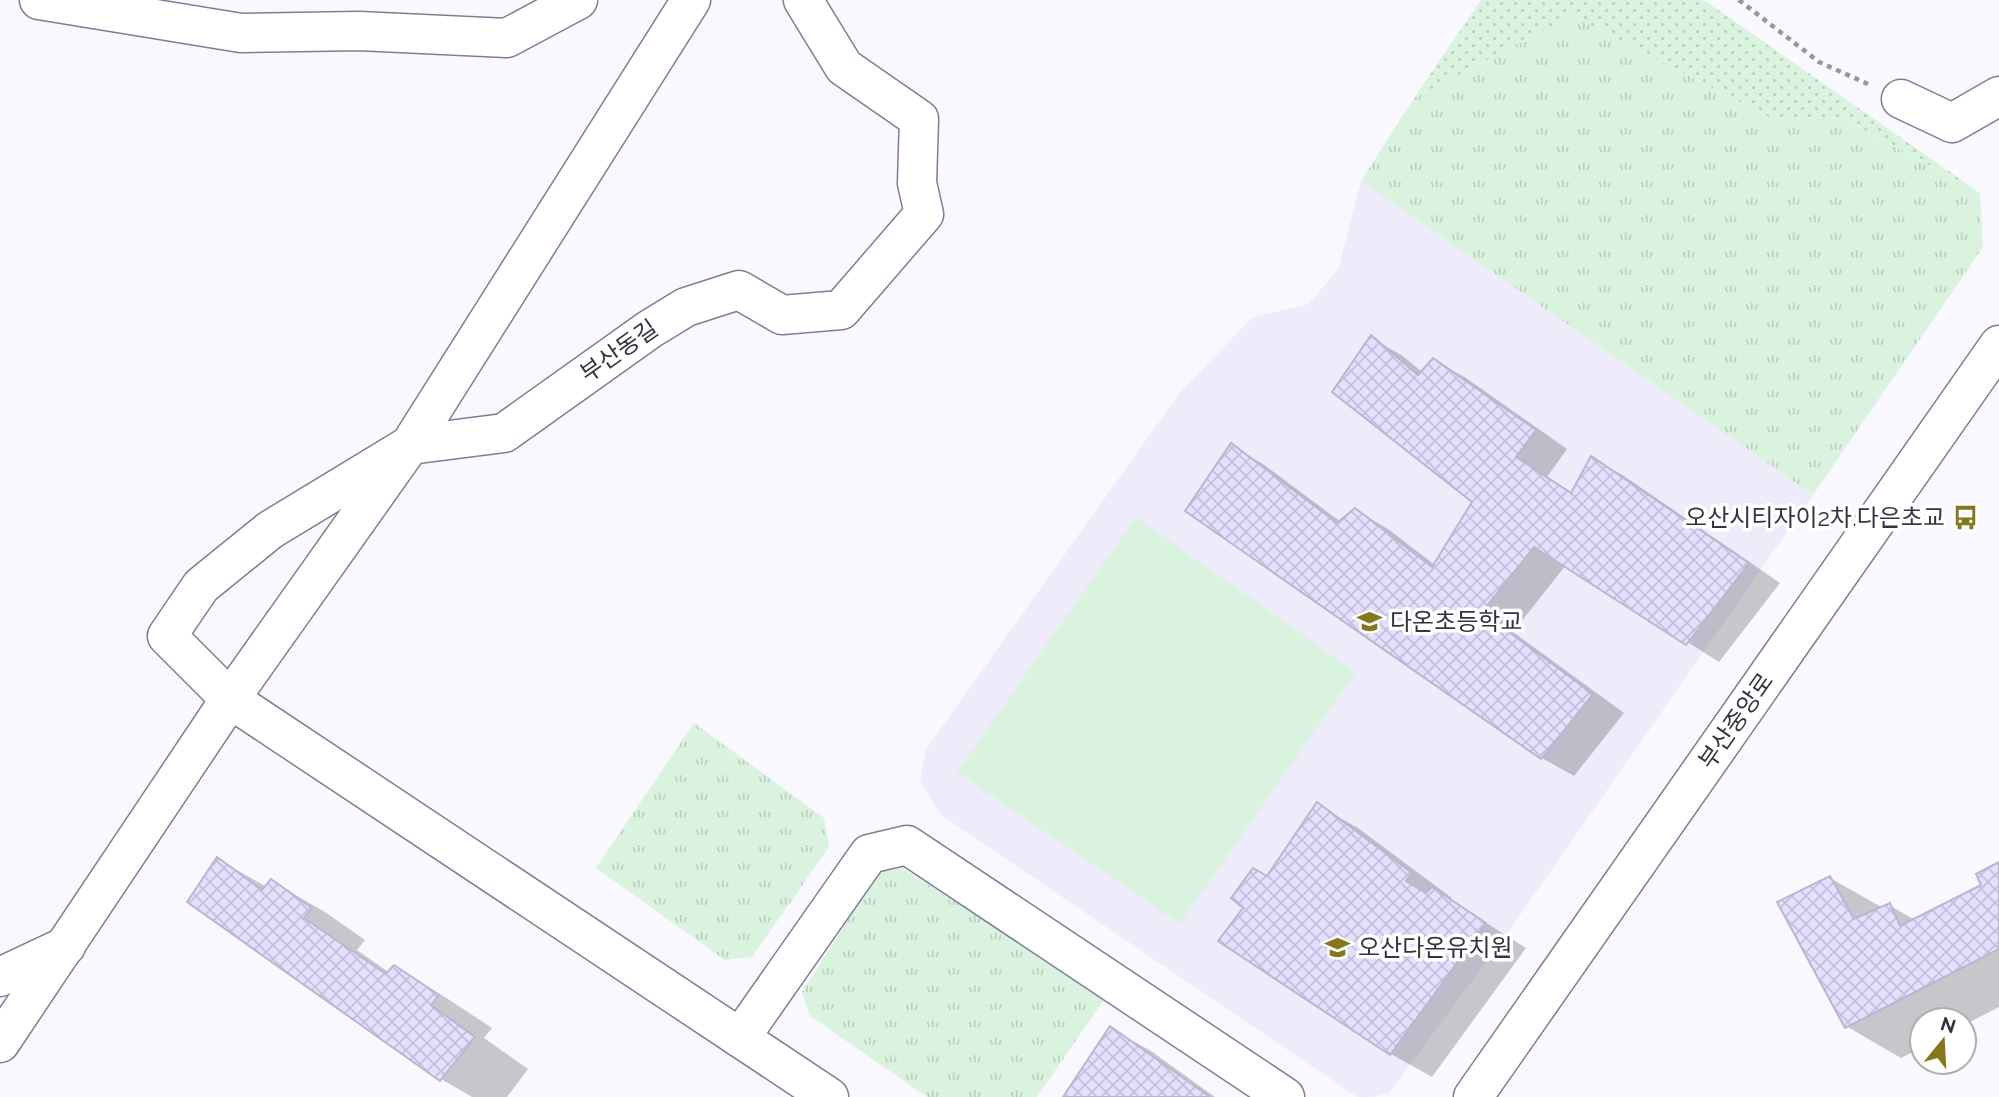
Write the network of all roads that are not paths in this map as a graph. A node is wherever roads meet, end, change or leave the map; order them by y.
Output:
1 (39, 0) edge
2 (578, 0) edge
3 (691, 0) edge
4 (803, 0) edge
5 (1999, 96) edge
6 (1901, 99) road end
7 (1999, 345) edge
8 (410, 445) junction
9 (230, 699) junction
10 (65, 946) junction
11 (0, 977) edge
12 (740, 1038) junction
13 (0, 1043) edge
14 (828, 1097) edge
15 (1285, 1097) edge
16 (1473, 1097) edge

1 - 2 street
3 - 8 street
4 - 8 street, 부산동길
5 - 6 street
7 - 16 street, 부산중앙로
8 - 9 street
8 - 9 street, 부산동길
9 - 10 street
9 - 12 street
10 - 11 street
10 - 13 street
12 - 14 street
12 - 15 street

